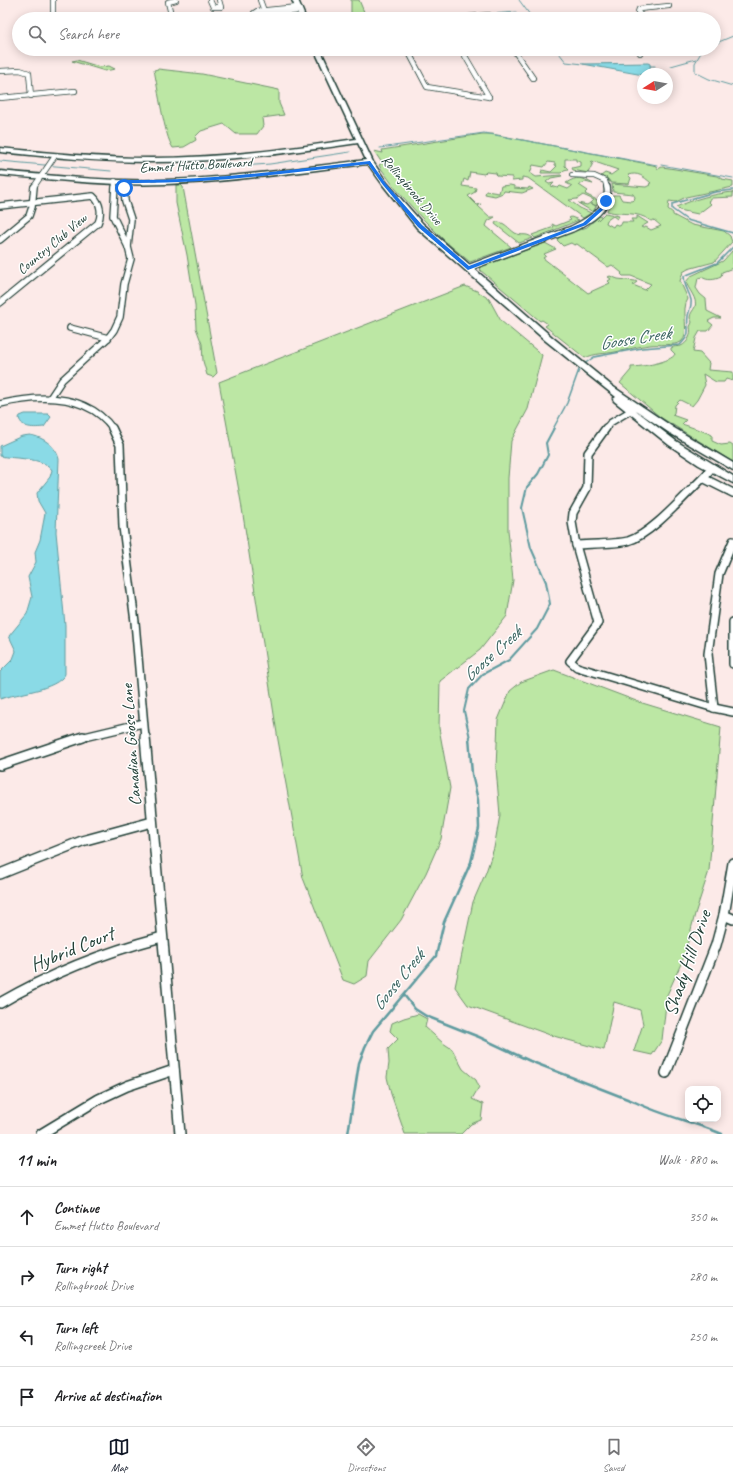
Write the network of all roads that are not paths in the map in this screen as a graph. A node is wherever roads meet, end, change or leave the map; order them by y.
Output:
1 (53, 0) edge
2 (176, 0) edge
3 (210, 0) edge
4 (219, 0) edge
5 (260, 0) edge
6 (295, 0) edge
7 (663, 0) edge
8 (299, 9) junction
9 (54, 12) edge
10 (171, 12) edge
11 (264, 12) joint
12 (300, 12) edge
13 (638, 12) edge
14 (320, 56) edge
15 (411, 56) edge
16 (465, 56) edge
17 (518, 56) edge
18 (0, 71) edge
19 (533, 78) dead end
20 (76, 91) dead end
21 (31, 96) junction
22 (0, 98) edge
23 (359, 141) junction
24 (0, 150) edge
25 (54, 156) junction
26 (370, 162) junction
27 (0, 173) edge
28 (572, 175) dead end
29 (40, 177) junction
30 (114, 181) junction
31 (124, 182) junction
32 (32, 202) junction
33 (0, 206) edge
34 (0, 240) edge
35 (128, 247) junction
36 (468, 268) junction
37 (0, 303) edge
38 (70, 328) dead end
39 (108, 338) junction
40 (50, 398) junction
41 (0, 404) edge
42 (634, 409) junction
43 (733, 467) edge
44 (711, 469) junction
45 (733, 473) edge
46 (703, 478) junction
47 (733, 480) edge
48 (733, 493) edge
49 (576, 545) junction
50 (732, 545) edge
51 (733, 622) edge
52 (733, 657) edge
53 (733, 664) edge
54 (714, 708) junction
55 (733, 712) edge
56 (144, 723) junction
57 (0, 765) edge
58 (152, 822) junction
59 (733, 863) edge
60 (0, 874) edge
61 (728, 917) edge
62 (162, 937) junction
63 (0, 1004) edge
64 (174, 1070) junction
65 (666, 1073) dead end
66 (41, 1134) edge
67 (180, 1134) edge

1 - 9 street
2 - 10 street
3 - 4 street
5 - 11 street
6 - 8 main road
7 - 13 street
8 - 11 street
8 - 12 main road
14 - 23 main road, Rollingbrook Drive
15 - 16 street
17 - 19 street
18 - 21 street
20 - 21 street
21 - 22 street
23 - 25 main road, Emmet Hutto Boulevard
23 - 26 main road, Rollingbrook Drive
24 - 25 main road, Emmet Hutto Boulevard
25 - 29 street
26 - 31 main road, Emmet Hutto Boulevard
26 - 36 main road, Rollingbrook Drive
27 - 29 main road, Emmet Hutto Boulevard
28 - 36 street
29 - 30 main road, Emmet Hutto Boulevard
29 - 32 street
30 - 31 main road, Emmet Hutto Boulevard
30 - 35 street
31 - 35 street
32 - 33 street
32 - 34 street
32 - 37 street, Country Club View
35 - 39 street
36 - 42 main road, Rollingbrook Drive
38 - 39 street
39 - 40 street
40 - 41 street, Canadian Goose Lane
40 - 56 street, Canadian Goose Lane
42 - 43 main road
42 - 44 main road
42 - 49 street
44 - 45 main road
44 - 46 street
44 - 47 main road
46 - 48 street
46 - 49 street
49 - 54 street
50 - 54 street
51 - 52 street
52 - 53 street
54 - 55 street
56 - 57 street
56 - 58 street, Canadian Goose Lane
58 - 60 street
58 - 62 street, Canadian Goose Lane
59 - 61 street, Shady Hill Drive
61 - 65 street, Shady Hill Drive
62 - 63 street, Hybrid Court
62 - 64 street, Canadian Goose Lane
64 - 66 street
64 - 67 street, Canadian Goose Lane

